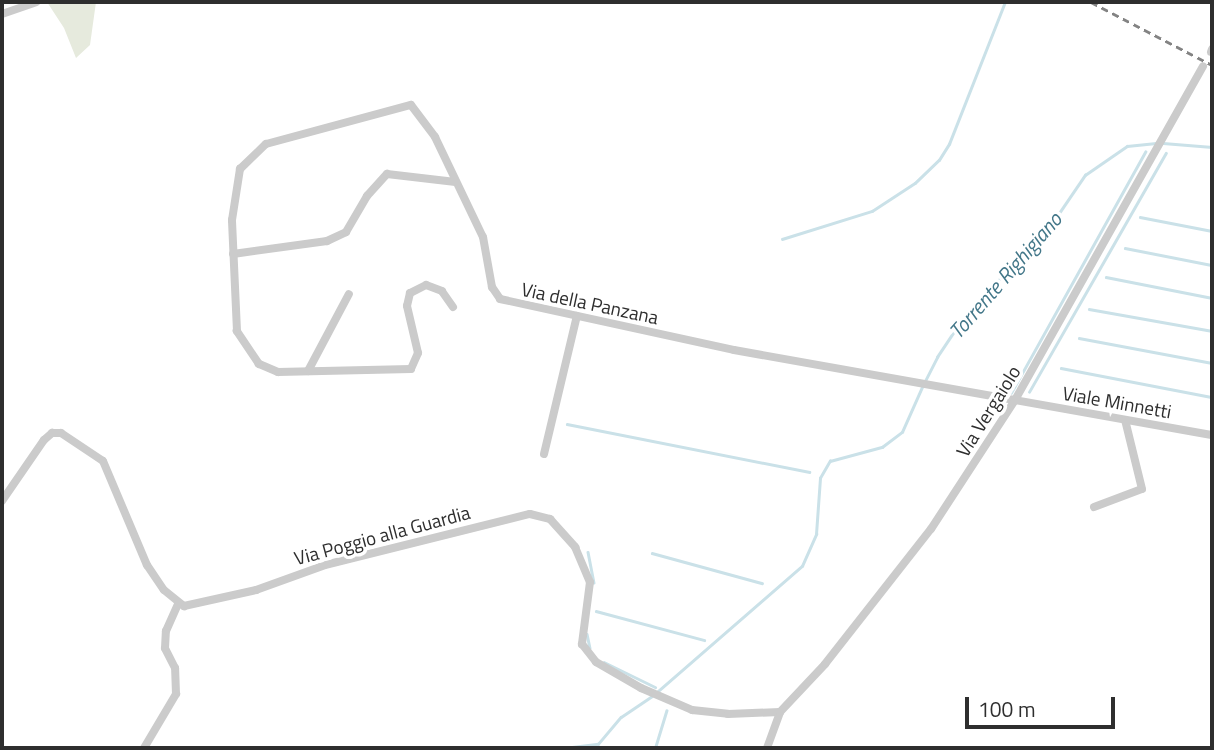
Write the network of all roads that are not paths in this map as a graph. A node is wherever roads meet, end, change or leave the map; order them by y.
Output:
1 (36, 2) edge
2 (2, 14) edge
3 (1203, 66) dead end
4 (456, 182) junction
5 (233, 254) junction
6 (349, 294) dead end
7 (453, 307) dead end
8 (577, 316) junction
9 (308, 371) junction
10 (1015, 400) junction
11 (1125, 420) junction
12 (1212, 435) edge
13 (544, 454) dead end
14 (2, 500) edge
15 (1094, 507) dead end
16 (178, 604) junction
17 (779, 712) junction
18 (144, 748) edge
19 (767, 748) edge

1 - 2 street
3 - 10 street, Via Vergaiolo
4 - 5 street
4 - 5 street, Via della Panzana
4 - 8 street, Via della Panzana
5 - 9 street, Via della Panzana
6 - 9 street
7 - 9 street, Via della Panzana
8 - 10 street, Via della Panzana
8 - 13 street
10 - 11 street, Viale Minnetti
10 - 17 street, Via Vergaiolo
11 - 12 street, Viale Minnetti
11 - 15 street
14 - 16 street
16 - 17 street, Via Poggio alla Guardia
16 - 18 street
17 - 19 street, Via Vergaiolo

